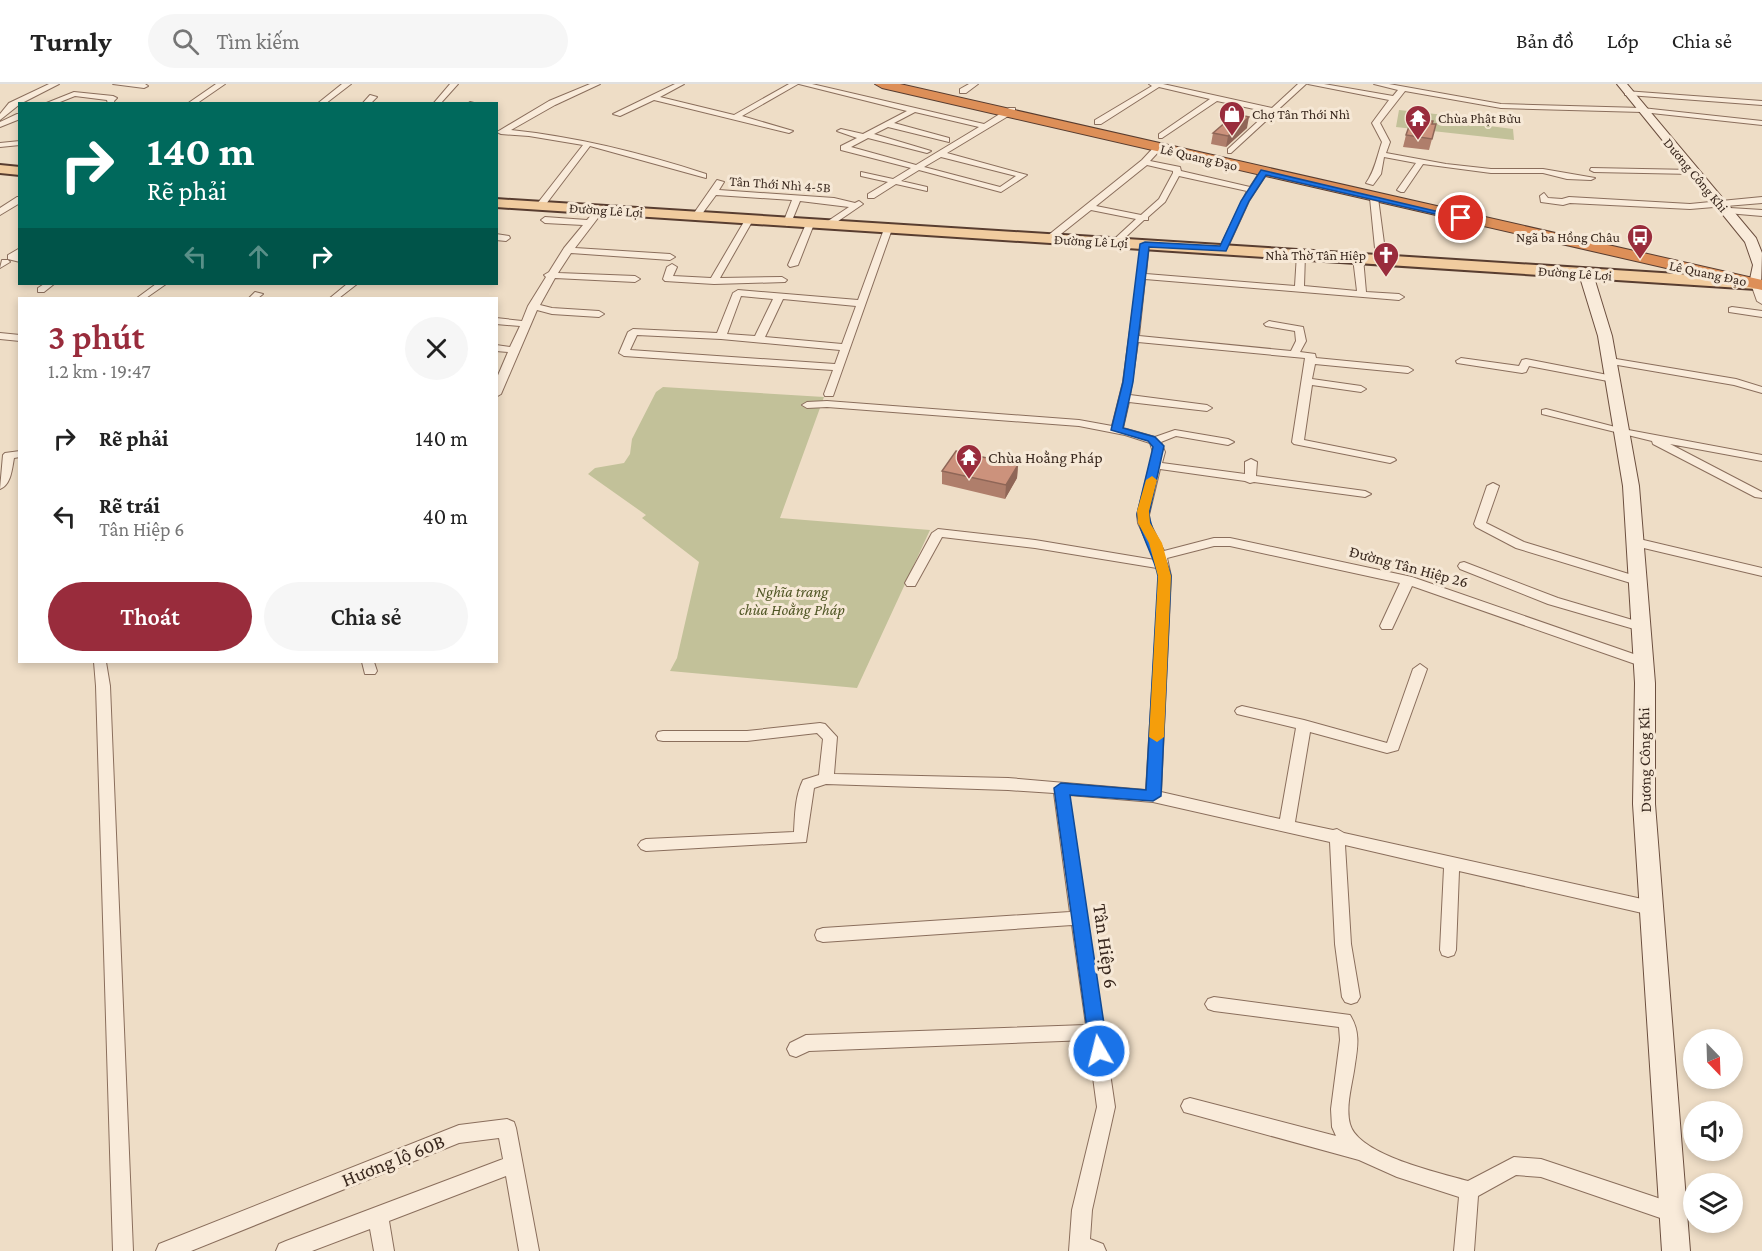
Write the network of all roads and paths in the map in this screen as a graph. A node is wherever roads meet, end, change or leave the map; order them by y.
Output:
1 (55, 84) edge
2 (117, 84) edge
3 (221, 84) edge
4 (346, 84) edge
5 (454, 84) edge
6 (571, 84) edge
7 (596, 84) edge
8 (680, 84) edge
9 (794, 84) edge
10 (803, 84) edge
11 (882, 84) edge
12 (896, 84) edge
13 (920, 84) edge
14 (934, 84) edge
15 (1302, 84) edge
16 (1312, 84) edge
17 (1378, 84) edge
18 (1425, 84) edge
19 (1155, 85) edge
20 (144, 86) dead end
21 (968, 87) edge
22 (586, 88) junction
23 (1625, 88) edge
24 (1403, 89) junction
25 (1418, 90) junction
26 (373, 97) dead end
27 (653, 98) junction
28 (1216, 98) junction
29 (1395, 99) junction
30 (18, 102) edge
31 (18, 102) edge
32 (53, 102) edge
33 (111, 102) edge
34 (193, 102) edge
35 (323, 102) edge
36 (367, 102) edge
37 (438, 102) edge
38 (1762, 103) edge
39 (914, 110) junction
40 (1642, 110) junction
41 (1274, 111) junction
42 (1010, 112) junction
43 (617, 114) dead end
44 (18, 117) edge
45 (735, 117) junction
46 (0, 118) edge
47 (498, 122) edge
48 (516, 122) junction
49 (1098, 122) junction
50 (1762, 123) edge
51 (888, 124) junction
52 (0, 125) edge
53 (985, 126) junction
54 (789, 131) dead end
55 (841, 131) dead end
56 (500, 133) edge
57 (866, 136) junction
58 (882, 139) junction
59 (946, 140) junction
60 (959, 142) junction
61 (1160, 142) junction
62 (588, 143) junction
63 (18, 144) edge
64 (0, 146) edge
65 (927, 151) junction
66 (1231, 151) junction
67 (860, 152) junction
68 (940, 154) junction
69 (1380, 154) junction
70 (1421, 161) junction
71 (1145, 162) junction
72 (904, 165) junction
73 (916, 168) junction
74 (0, 169) edge
75 (18, 171) edge
76 (1264, 172) junction
77 (1694, 172) junction
78 (1177, 173) junction
79 (864, 174) dead end
80 (703, 176) dead end
81 (720, 182) dead end
82 (894, 182) junction
83 (924, 189) dead end
84 (1252, 190) junction
85 (1372, 190) junction
86 (1401, 190) junction
87 (714, 192) junction
88 (1544, 196) dead end
89 (797, 198) junction
90 (18, 200) edge
91 (1762, 200) edge
92 (498, 203) edge
93 (856, 206) junction
94 (1089, 207) junction
95 (1723, 208) junction
96 (600, 210) junction
97 (0, 212) edge
98 (543, 213) junction
99 (1762, 213) edge
100 (696, 216) junction
101 (1145, 218) junction
102 (749, 220) junction
103 (589, 223) junction
104 (788, 223) junction
105 (810, 224) junction
106 (828, 225) junction
107 (888, 229) junction
108 (1049, 239) junction
109 (1757, 242) edge
110 (1114, 243) junction
111 (1145, 244) junction
112 (1223, 249) junction
113 (567, 250) junction
114 (1301, 254) junction
115 (1358, 258) junction
116 (1381, 258) junction
117 (793, 265) dead end
118 (1586, 274) junction
119 (549, 275) junction
120 (1142, 276) junction
121 (1760, 277) edge
122 (635, 279) dead end
123 (782, 280) dead end
124 (714, 281) junction
125 (159, 285) edge
126 (351, 285) edge
127 (1299, 289) junction
128 (1362, 294) junction
129 (142, 297) edge
130 (335, 297) edge
131 (779, 297) junction
132 (1399, 297) dead end
133 (1762, 301) edge
134 (860, 303) junction
135 (533, 306) junction
136 (1732, 310) dead end
137 (599, 314) dead end
138 (1762, 314) edge
139 (498, 321) edge
140 (525, 324) junction
141 (1269, 324) dead end
142 (0, 336) edge
143 (721, 336) junction
144 (18, 338) edge
145 (759, 339) junction
146 (1134, 339) junction
147 (844, 347) junction
148 (498, 348) edge
149 (513, 352) junction
150 (1294, 354) junction
151 (498, 356) edge
152 (1310, 360) junction
153 (1461, 361) dead end
154 (837, 367) junction
155 (1408, 370) dead end
156 (1611, 370) junction
157 (1307, 381) junction
158 (498, 388) edge
159 (1361, 388) dead end
160 (1762, 390) edge
161 (829, 394) dead end
162 (1126, 398) junction
163 (807, 405) dead end
164 (1207, 408) dead end
165 (1546, 412) dead end
166 (1117, 430) junction
167 (1632, 434) junction
168 (1155, 441) junction
169 (1228, 442) dead end
170 (10, 456) edge
171 (1762, 458) edge
172 (1390, 460) dead end
173 (1251, 462) dead end
174 (1155, 465) junction
175 (1250, 480) junction
176 (0, 486) edge
177 (1493, 486) dead end
178 (1365, 494) dead end
179 (1759, 495) dead end
180 (1635, 542) junction
181 (1161, 560) junction
182 (1464, 566) dead end
183 (1762, 572) edge
184 (1408, 580) junction
185 (1638, 581) junction
186 (911, 584) dead end
187 (1387, 626) dead end
188 (1641, 627) junction
189 (1643, 662) junction
190 (100, 663) edge
191 (1420, 669) dead end
192 (1242, 711) dead end
193 (1304, 725) junction
194 (663, 736) dead end
195 (826, 779) junction
196 (1061, 788) junction
197 (1153, 796) junction
198 (1287, 824) junction
199 (1337, 835) junction
200 (646, 845) dead end
201 (1452, 862) junction
202 (1651, 908) junction
203 (1081, 918) junction
204 (823, 935) dead end
205 (1448, 950) dead end
206 (1351, 997) dead end
207 (1214, 1004) dead end
208 (1097, 1032) junction
209 (796, 1049) dead end
210 (1190, 1106) dead end
211 (1362, 1152) junction
212 (512, 1165) junction
213 (1469, 1191) junction
214 (1672, 1212) junction
215 (378, 1216) junction
216 (1085, 1249) edge
217 (123, 1251) edge
218 (166, 1251) edge
219 (286, 1251) edge
220 (384, 1251) edge
221 (529, 1251) edge
222 (1464, 1251) edge
223 (1676, 1251) edge

1 - 30 street
2 - 20 street
3 - 34 street
4 - 35 street
5 - 37 street
6 - 22 street
7 - 22 street
8 - 27 street
9 - 45 street
10 - 39 street
11 - 42 highway, Lê Quang Đạo
12 - 42 highway, Lê Quang Đạo
13 - 121 highway, Lê Quang Đạo
14 - 21 highway, Lê Quang Đạo
15 - 41 street
16 - 29 street
17 - 24 street
18 - 25 street
19 - 28 street
19 - 49 street
21 - 49 highway, Lê Quang Đạo
22 - 48 street
23 - 38 street
23 - 40 street, Dương Công Khi
24 - 25 street
24 - 29 street
25 - 40 street
26 - 36 street
27 - 43 street
27 - 45 street
28 - 41 street
28 - 61 street
29 - 69 street
31 - 46 street
32 - 33 street
39 - 51 street
39 - 53 street
40 - 50 street
40 - 77 street, Dương Công Khi
41 - 66 street
42 - 53 street
42 - 61 highway, Lê Quang Đạo
42 - 121 highway, Lê Quang Đạo
44 - 52 street
45 - 54 street
47 - 48 street
48 - 56 street
49 - 61 highway, Lê Quang Đạo
51 - 57 street
51 - 59 street
53 - 60 street
55 - 57 street
56 - 62 street
57 - 58 street
57 - 67 street
58 - 65 street
58 - 67 street
59 - 60 street
59 - 65 street
60 - 68 street
61 - 66 highway, Lê Quang Đạo
61 - 71 street
61 - 76 highway, Lê Quang Đạo
62 - 80 street
62 - 98 street
63 - 64 street
65 - 72 street
66 - 85 highway, Lê Quang Đạo
67 - 72 street
68 - 73 street
68 - 73 street
69 - 70 street
69 - 85 street
70 - 77 street
70 - 86 street
71 - 78 street
71 - 94 street
72 - 73 street
73 - 82 street
74 - 75 main road
76 - 84 street
76 - 85 highway, Lê Quang Đạo
77 - 95 street, Dương Công Khi
78 - 84 street
78 - 101 street
79 - 82 street
81 - 87 street, Tân Thới Nhì 4-5B
82 - 83 street
82 - 93 street
84 - 112 street
85 - 86 highway, Lê Quang Đạo
85 - 116 street
85 - 121 highway, Lê Quang Đạo
86 - 121 highway, Lê Quang Đạo
87 - 89 street, Tân Thới Nhì 4-5B
87 - 100 street
88 - 95 street
89 - 93 street, Tân Thới Nhì 4-5B
89 - 104 street
90 - 97 street
91 - 95 street
92 - 98 main road, Đường Lê Lợi
93 - 106 street
94 - 101 street
94 - 108 street
95 - 99 street
95 - 109 street, Dương Công Khi
96 - 98 main road, Đường Lê Lợi
96 - 100 main road, Đường Lê Lợi
96 - 103 street
98 - 103 street
100 - 102 main road, Đường Lê Lợi
101 - 110 street
102 - 104 main road, Đường Lê Lợi
102 - 124 street
103 - 113 street
104 - 105 main road, Đường Lê Lợi
105 - 106 main road, Đường Lê Lợi
105 - 117 street
106 - 107 main road, Đường Lê Lợi
107 - 108 main road, Đường Lê Lợi
107 - 134 street
108 - 110 main road, Đường Lê Lợi
109 - 121 street, Dương Công Khi
110 - 111 main road, Đường Lê Lợi
111 - 112 main road, Đường Lê Lợi
111 - 120 street
112 - 114 main road, Đường Lê Lợi
113 - 119 street
113 - 124 street
114 - 115 main road, Đường Lê Lợi
114 - 127 street
115 - 116 main road, Đường Lê Lợi
115 - 128 street
116 - 118 main road, Đường Lê Lợi
118 - 121 main road, Đường Lê Lợi
118 - 156 street, Dương Công Khi
119 - 122 street
119 - 135 street
120 - 127 street
120 - 146 street
121 - 133 street
123 - 124 street
125 - 129 street
126 - 130 street
127 - 128 street
128 - 132 street
131 - 134 street
131 - 143 street
131 - 145 street
134 - 147 street
135 - 137 street
135 - 140 street
136 - 138 street
139 - 140 street
140 - 149 street
141 - 150 street
142 - 144 street
143 - 145 street
143 - 154 street
145 - 147 street
146 - 150 street
146 - 162 street
147 - 154 street
148 - 149 street
149 - 151 street
149 - 158 street
150 - 152 street
152 - 155 street
152 - 157 street
153 - 156 street
154 - 161 street
156 - 160 street
156 - 167 street, Dương Công Khi
157 - 159 street
157 - 172 street
162 - 164 street
162 - 166 street
163 - 166 street
165 - 167 street
166 - 168 street
167 - 171 street
167 - 179 street
167 - 180 street, Dương Công Khi
168 - 169 street
168 - 174 street
170 - 176 street
173 - 175 street
174 - 175 street
174 - 181 street
175 - 178 street
177 - 185 street
180 - 183 street
180 - 185 street, Dương Công Khi
181 - 184 street, Đường Tân Hiệp 26
181 - 186 street
181 - 197 street
182 - 188 street
184 - 187 street
184 - 189 street, Đường Tân Hiệp 26
185 - 188 street, Dương Công Khi
188 - 189 street, Dương Công Khi
189 - 202 street, Dương Công Khi
190 - 217 street
191 - 193 street
192 - 193 street
193 - 198 street
194 - 195 street
195 - 196 street
195 - 200 street
196 - 197 street
196 - 203 street, Tân Hiệp 6
197 - 198 street
198 - 199 street
199 - 201 street
199 - 206 street
201 - 202 street
201 - 205 street
202 - 214 street, Dương Công Khi
203 - 204 street
203 - 208 street, Tân Hiệp 6
207 - 211 street
208 - 209 street
208 - 216 street, Tân Hiệp 6
210 - 211 street
211 - 213 street
212 - 215 street
212 - 218 street, Hương lộ 60B
212 - 221 street, Hương lộ 60B
213 - 214 street
213 - 222 street
214 - 223 street, Dương Công Khi
215 - 219 street
215 - 220 street

